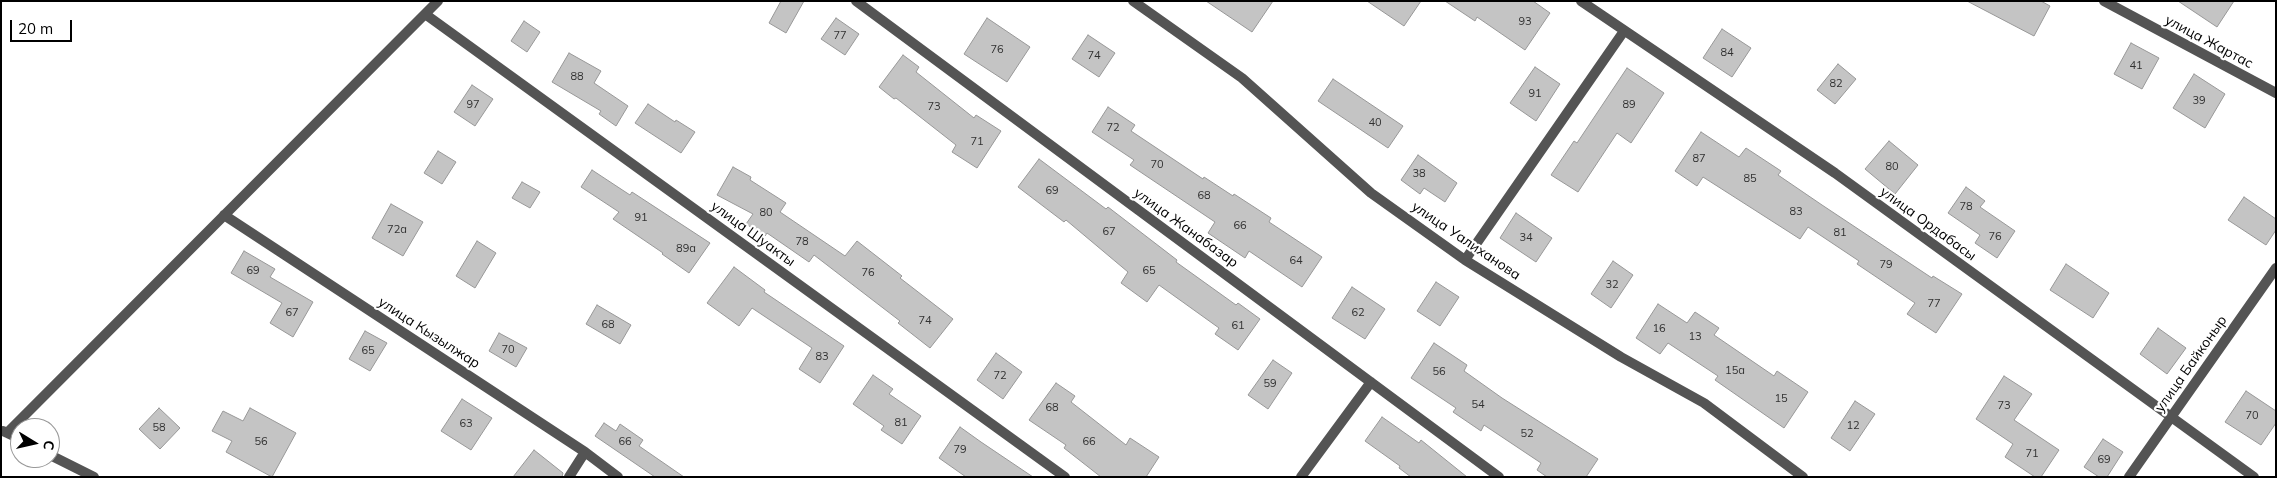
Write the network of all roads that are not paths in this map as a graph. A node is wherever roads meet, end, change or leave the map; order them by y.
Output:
1 (438, 1) edge
2 (856, 1) edge
3 (1133, 1) edge
4 (1581, 1) edge
5 (2104, 1) edge
6 (425, 14) junction
7 (1624, 31) junction
8 (2276, 93) edge
9 (224, 215) junction
10 (1465, 260) junction
11 (2276, 268) edge
12 (1372, 382) junction
13 (2171, 417) junction
14 (4, 431) edge
15 (585, 452) junction
16 (60, 459) edge
17 (94, 477) edge
18 (569, 477) edge
19 (618, 477) edge
20 (1064, 477) edge
21 (1302, 477) edge
22 (1499, 477) edge
23 (1803, 477) edge
24 (2129, 477) edge
25 (2254, 477) edge

1 - 6 street
2 - 12 street, улица Жанабазар
3 - 10 street, улица Уалиханова
4 - 7 street, улица Ордабасы
5 - 8 street, улица Жартас
6 - 9 street
6 - 20 street, улица Шуакты
7 - 10 street
7 - 13 street, улица Ордабасы
9 - 14 street
9 - 15 street, улица Кызылжар
10 - 23 street, улица Уалиханова
11 - 13 street, улица Байконыр
12 - 21 street
12 - 22 street, улица Жанабазар
13 - 24 street, улица Байконыр
13 - 25 street, улица Ордабасы
15 - 18 street
15 - 19 street, улица Кызылжар
16 - 17 street

